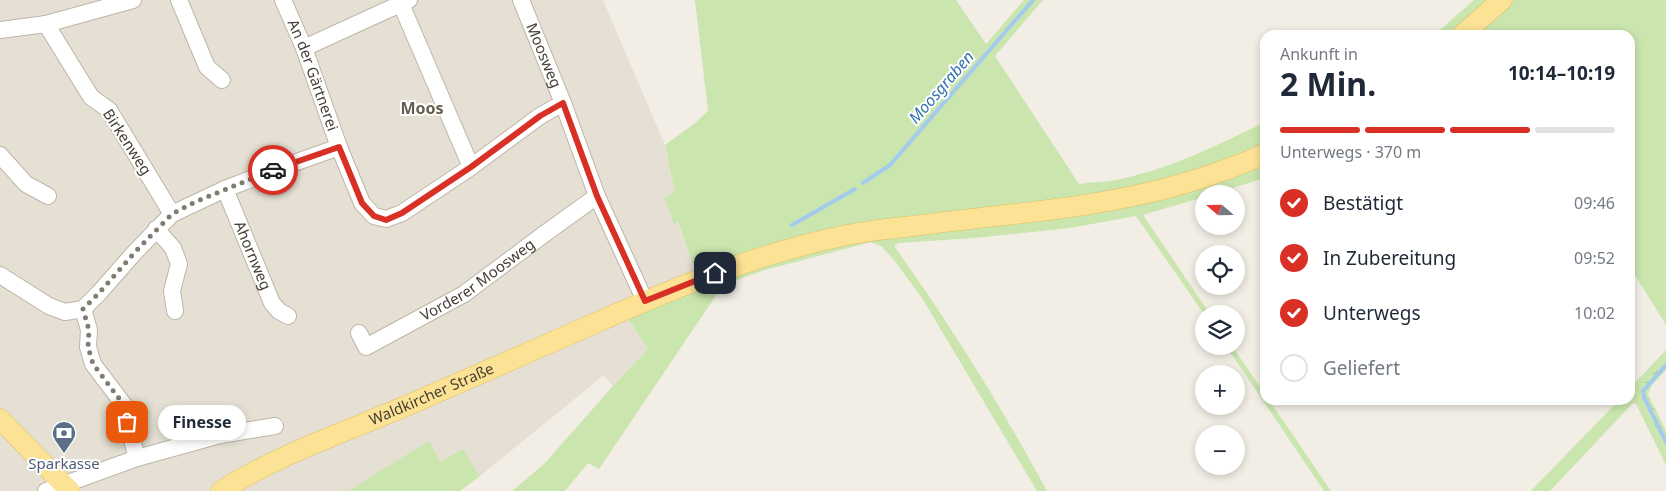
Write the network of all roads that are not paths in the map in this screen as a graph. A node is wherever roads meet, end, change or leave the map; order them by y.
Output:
1 (133, 0) edge
2 (179, 0) edge
3 (283, 0) edge
4 (521, 0) edge
5 (1502, 0) edge
6 (405, 2) edge
7 (0, 22) edge
8 (46, 24) junction
9 (0, 30) edge
10 (1468, 30) edge
11 (304, 48) junction
12 (222, 80) dead end
13 (563, 103) junction
14 (339, 147) junction
15 (0, 155) edge
16 (1260, 156) edge
17 (471, 167) junction
18 (225, 189) junction
19 (48, 196) dead end
20 (597, 196) junction
21 (172, 214) junction
22 (156, 229) junction
23 (0, 275) edge
24 (645, 301) junction
25 (83, 309) junction
26 (175, 311) dead end
27 (288, 316) dead end
28 (359, 334) dead end
29 (0, 419) edge
30 (275, 426) dead end
31 (137, 458) junction
32 (60, 489) edge
33 (221, 491) edge

1 - 8 street
2 - 12 street
3 - 11 street, An der Gärtnerei
4 - 13 street, Moosweg
5 - 10 main road
6 - 11 street
6 - 17 street
7 - 9 street
8 - 9 street
8 - 21 street, Birkenweg
11 - 14 street, An der Gärtnerei
13 - 17 street, An der Gärtnerei
13 - 20 street, Moosweg
14 - 17 street, An der Gärtnerei
14 - 18 street
15 - 19 street
16 - 24 main road, Waldkircher Straße
18 - 21 street
18 - 27 street, Ahornweg
20 - 24 street
20 - 28 street, Vorderer Moosweg
21 - 22 street
22 - 25 street
22 - 26 street
23 - 25 street
24 - 33 main road, Waldkircher Straße
25 - 31 street
29 - 32 main road
30 - 31 street
31 - 32 street

